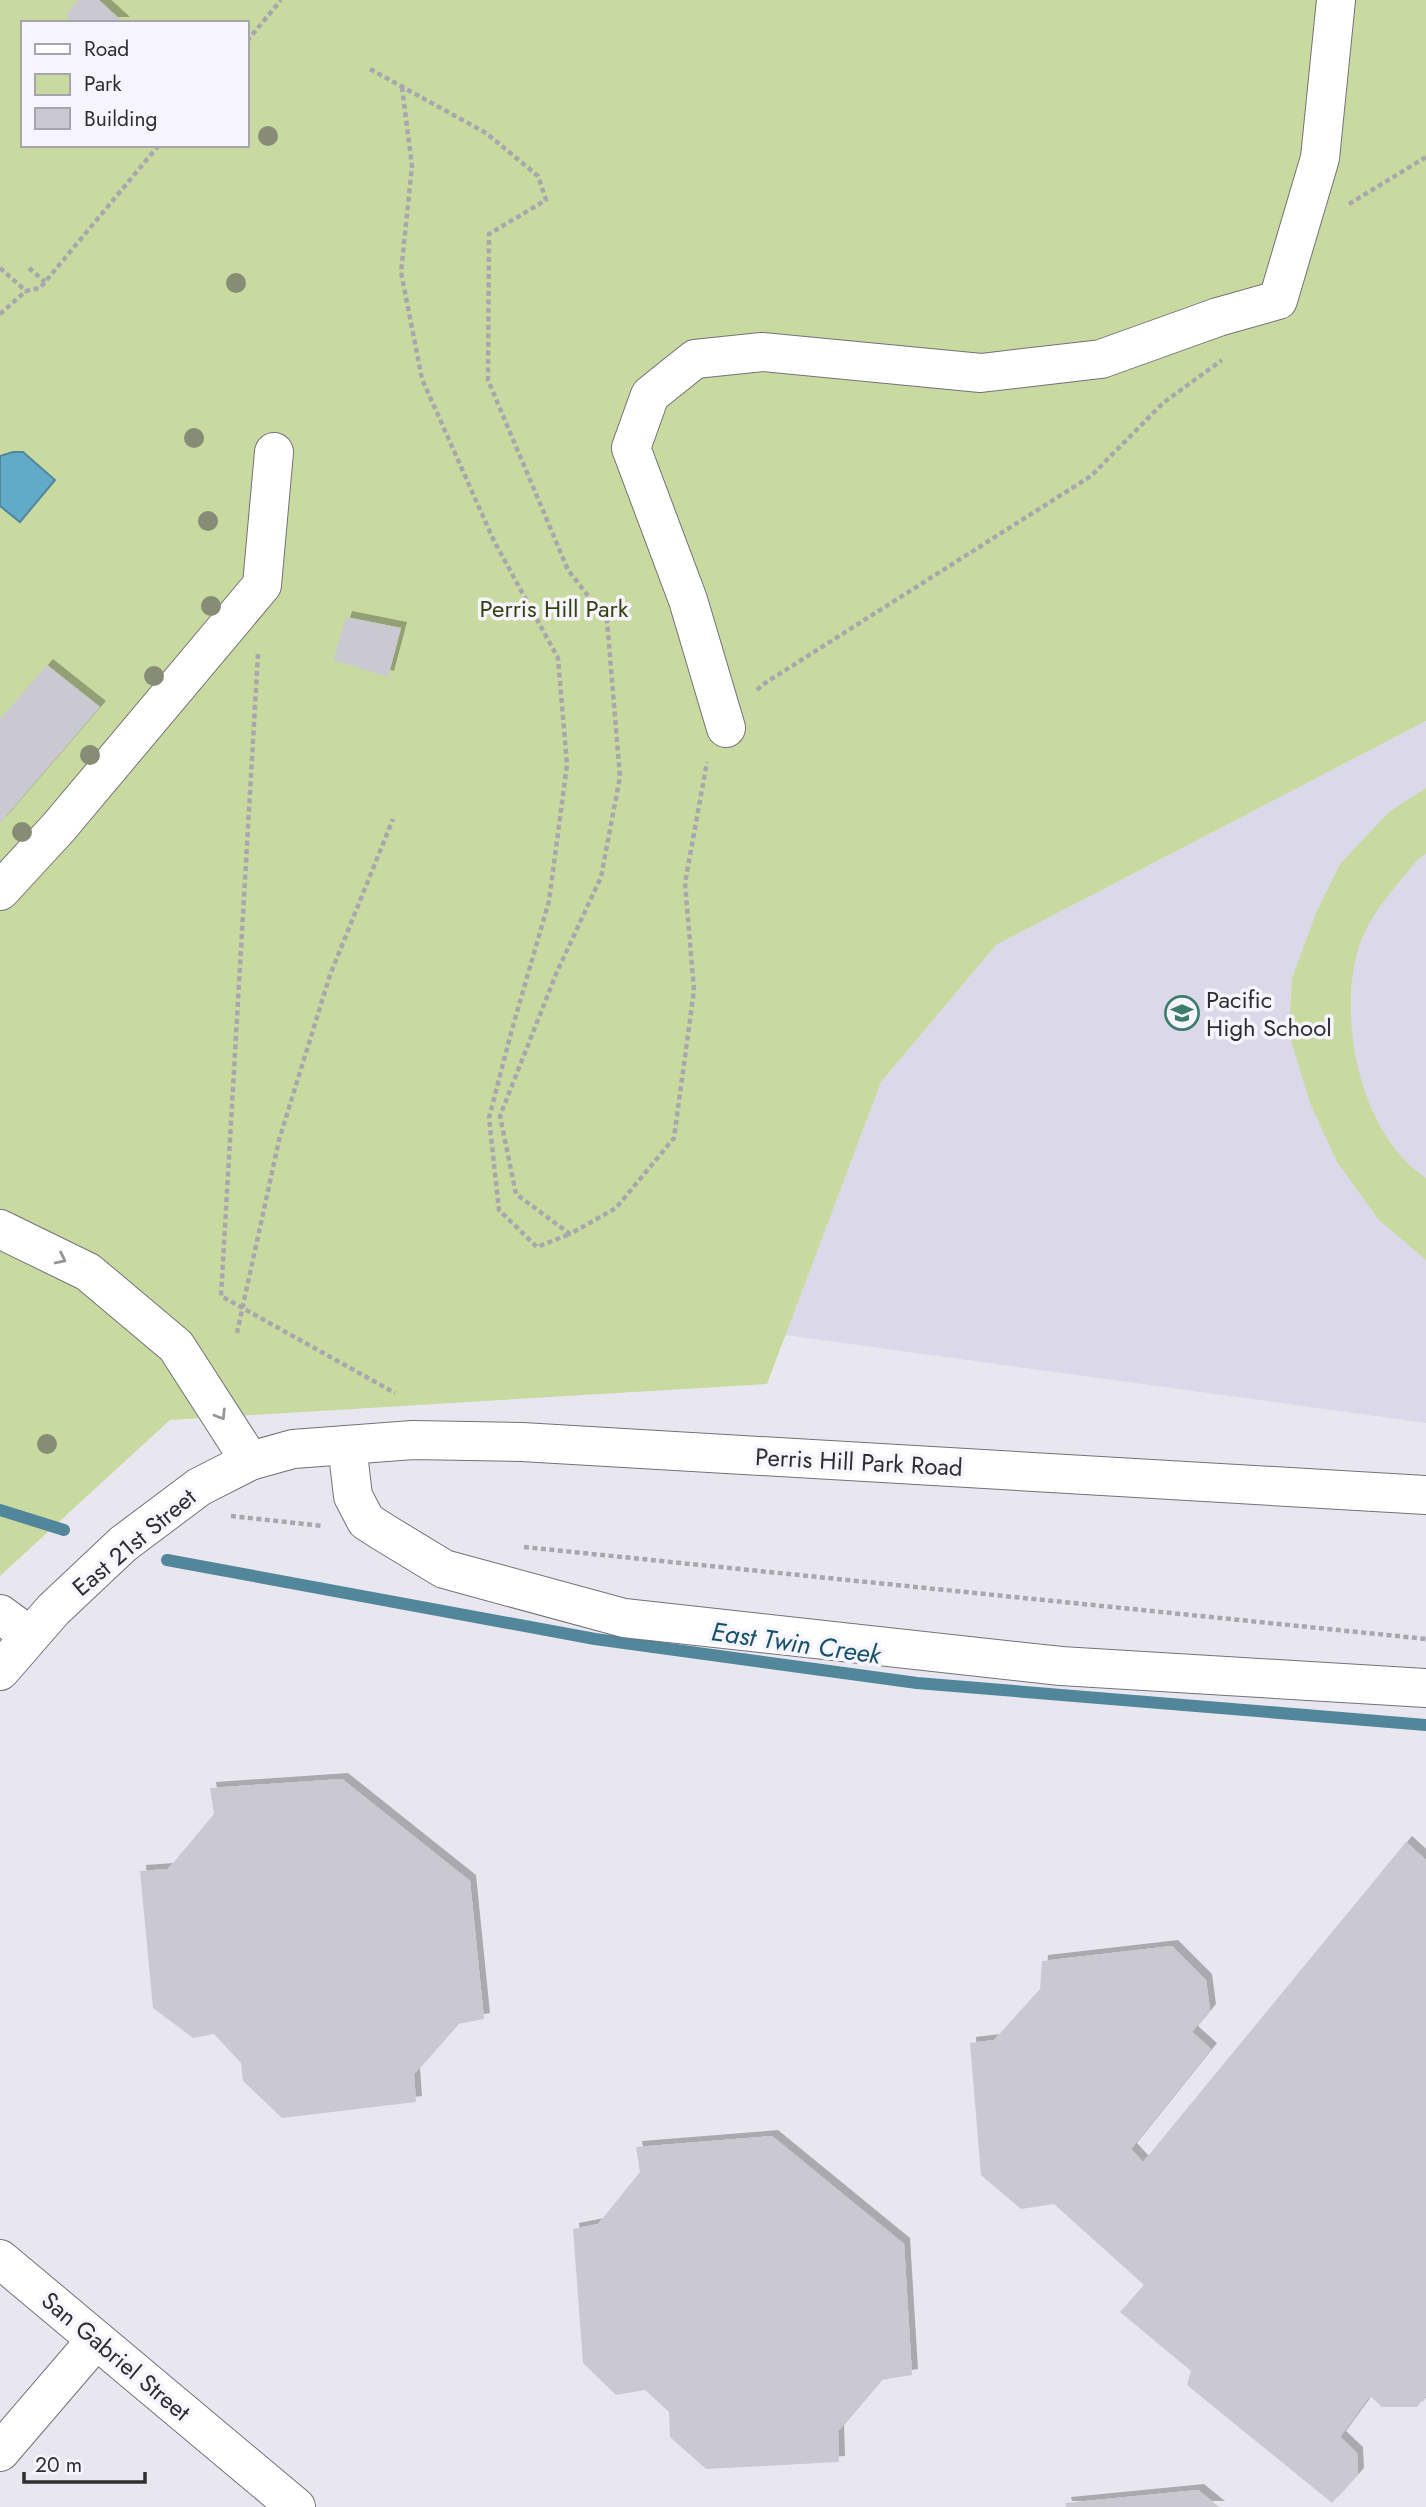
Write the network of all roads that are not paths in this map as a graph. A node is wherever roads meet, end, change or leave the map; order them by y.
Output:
1 (1336, 0) edge
2 (274, 452) dead end
3 (726, 728) dead end
4 (0, 891) edge
5 (0, 1229) edge
6 (347, 1445) junction
7 (293, 1449) joint
8 (250, 1461) junction
9 (1426, 1495) edge
10 (28, 1620) edge
11 (0, 1671) edge
12 (1426, 1688) edge
13 (0, 2259) edge
14 (96, 2340) junction
15 (0, 2452) edge
16 (296, 2507) edge

1 - 3 street
2 - 4 street
5 -> 8 street
6 - 7 street, Perris Hill Park Road
6 - 9 street, Perris Hill Park Road
6 - 12 street
7 - 8 street, East 21st Street
8 - 10 street, East 21st Street
10 - 11 street, East 21st Street
13 - 14 street, San Gabriel Street
14 - 15 street
14 - 16 street, San Gabriel Street

